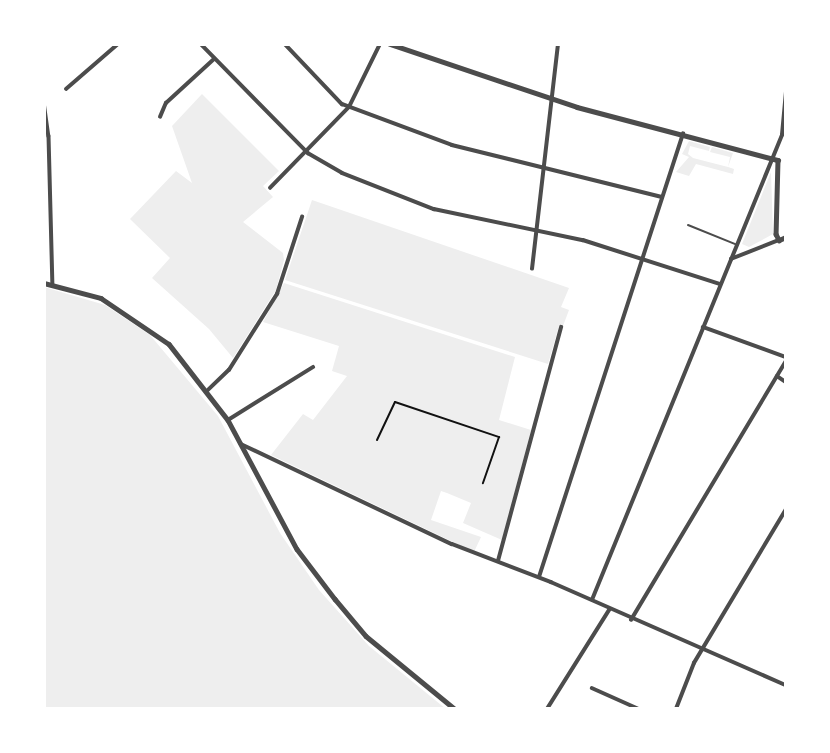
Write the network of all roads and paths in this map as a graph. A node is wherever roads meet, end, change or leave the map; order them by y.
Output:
1 (118, 44) edge
2 (201, 44) edge
3 (285, 44) edge
4 (380, 44) edge
5 (390, 44) edge
6 (558, 44) edge
7 (214, 59) junction
8 (66, 89) dead end
9 (786, 92) edge
10 (551, 99) junction
11 (44, 102) edge
12 (349, 107) junction
13 (160, 117) dead end
14 (683, 134) junction
15 (308, 153) junction
16 (772, 157) junction
17 (546, 165) junction
18 (270, 188) dead end
19 (662, 197) junction
20 (302, 217) dead end
21 (688, 225) dead end
22 (538, 231) junction
23 (786, 237) edge
24 (779, 240) junction
25 (736, 245) junction
26 (642, 259) junction
27 (731, 259) junction
28 (532, 269) dead end
29 (44, 283) edge
30 (53, 284) junction
31 (720, 284) junction
32 (561, 327) dead end
33 (703, 327) junction
34 (786, 359) edge
35 (313, 367) dead end
36 (778, 376) junction
37 (786, 382) edge
38 (208, 390) junction
39 (228, 420) junction
40 (377, 440) dead end
41 (241, 444) junction
42 (483, 483) dead end
43 (786, 509) edge
44 (498, 561) junction
45 (539, 577) junction
46 (593, 600) junction
47 (609, 610) junction
48 (631, 620) junction
49 (701, 650) junction
50 (786, 685) edge
51 (592, 688) dead end
52 (454, 709) edge
53 (547, 709) edge
54 (639, 709) edge
55 (676, 709) edge

1 - 8 street
2 - 7 street
3 - 12 street
4 - 12 street
5 - 10 street
6 - 10 street
7 - 13 street
7 - 15 street
9 - 16 street
10 - 14 street
10 - 17 street
11 - 30 street
12 - 15 street
12 - 17 street
14 - 16 street
14 - 19 street
15 - 18 street
15 - 22 street
16 - 24 street
16 - 25 street
17 - 19 street
17 - 22 street
19 - 26 street
20 - 38 street
21 - 25 lane
22 - 26 street
22 - 28 street
23 - 24 street
24 - 27 street
25 - 27 street
26 - 31 street
26 - 45 street
27 - 31 street
29 - 30 street
30 - 38 street
31 - 33 street
32 - 44 street
33 - 34 street
33 - 46 street
34 - 36 street
35 - 39 street
36 - 37 street
36 - 48 street
38 - 39 street
39 - 41 street
40 - 42 path
41 - 44 street
41 - 52 street
43 - 49 street
44 - 45 street
45 - 46 street
46 - 47 street
47 - 48 street
47 - 53 street
48 - 49 street
49 - 50 street
49 - 55 street
51 - 54 street

